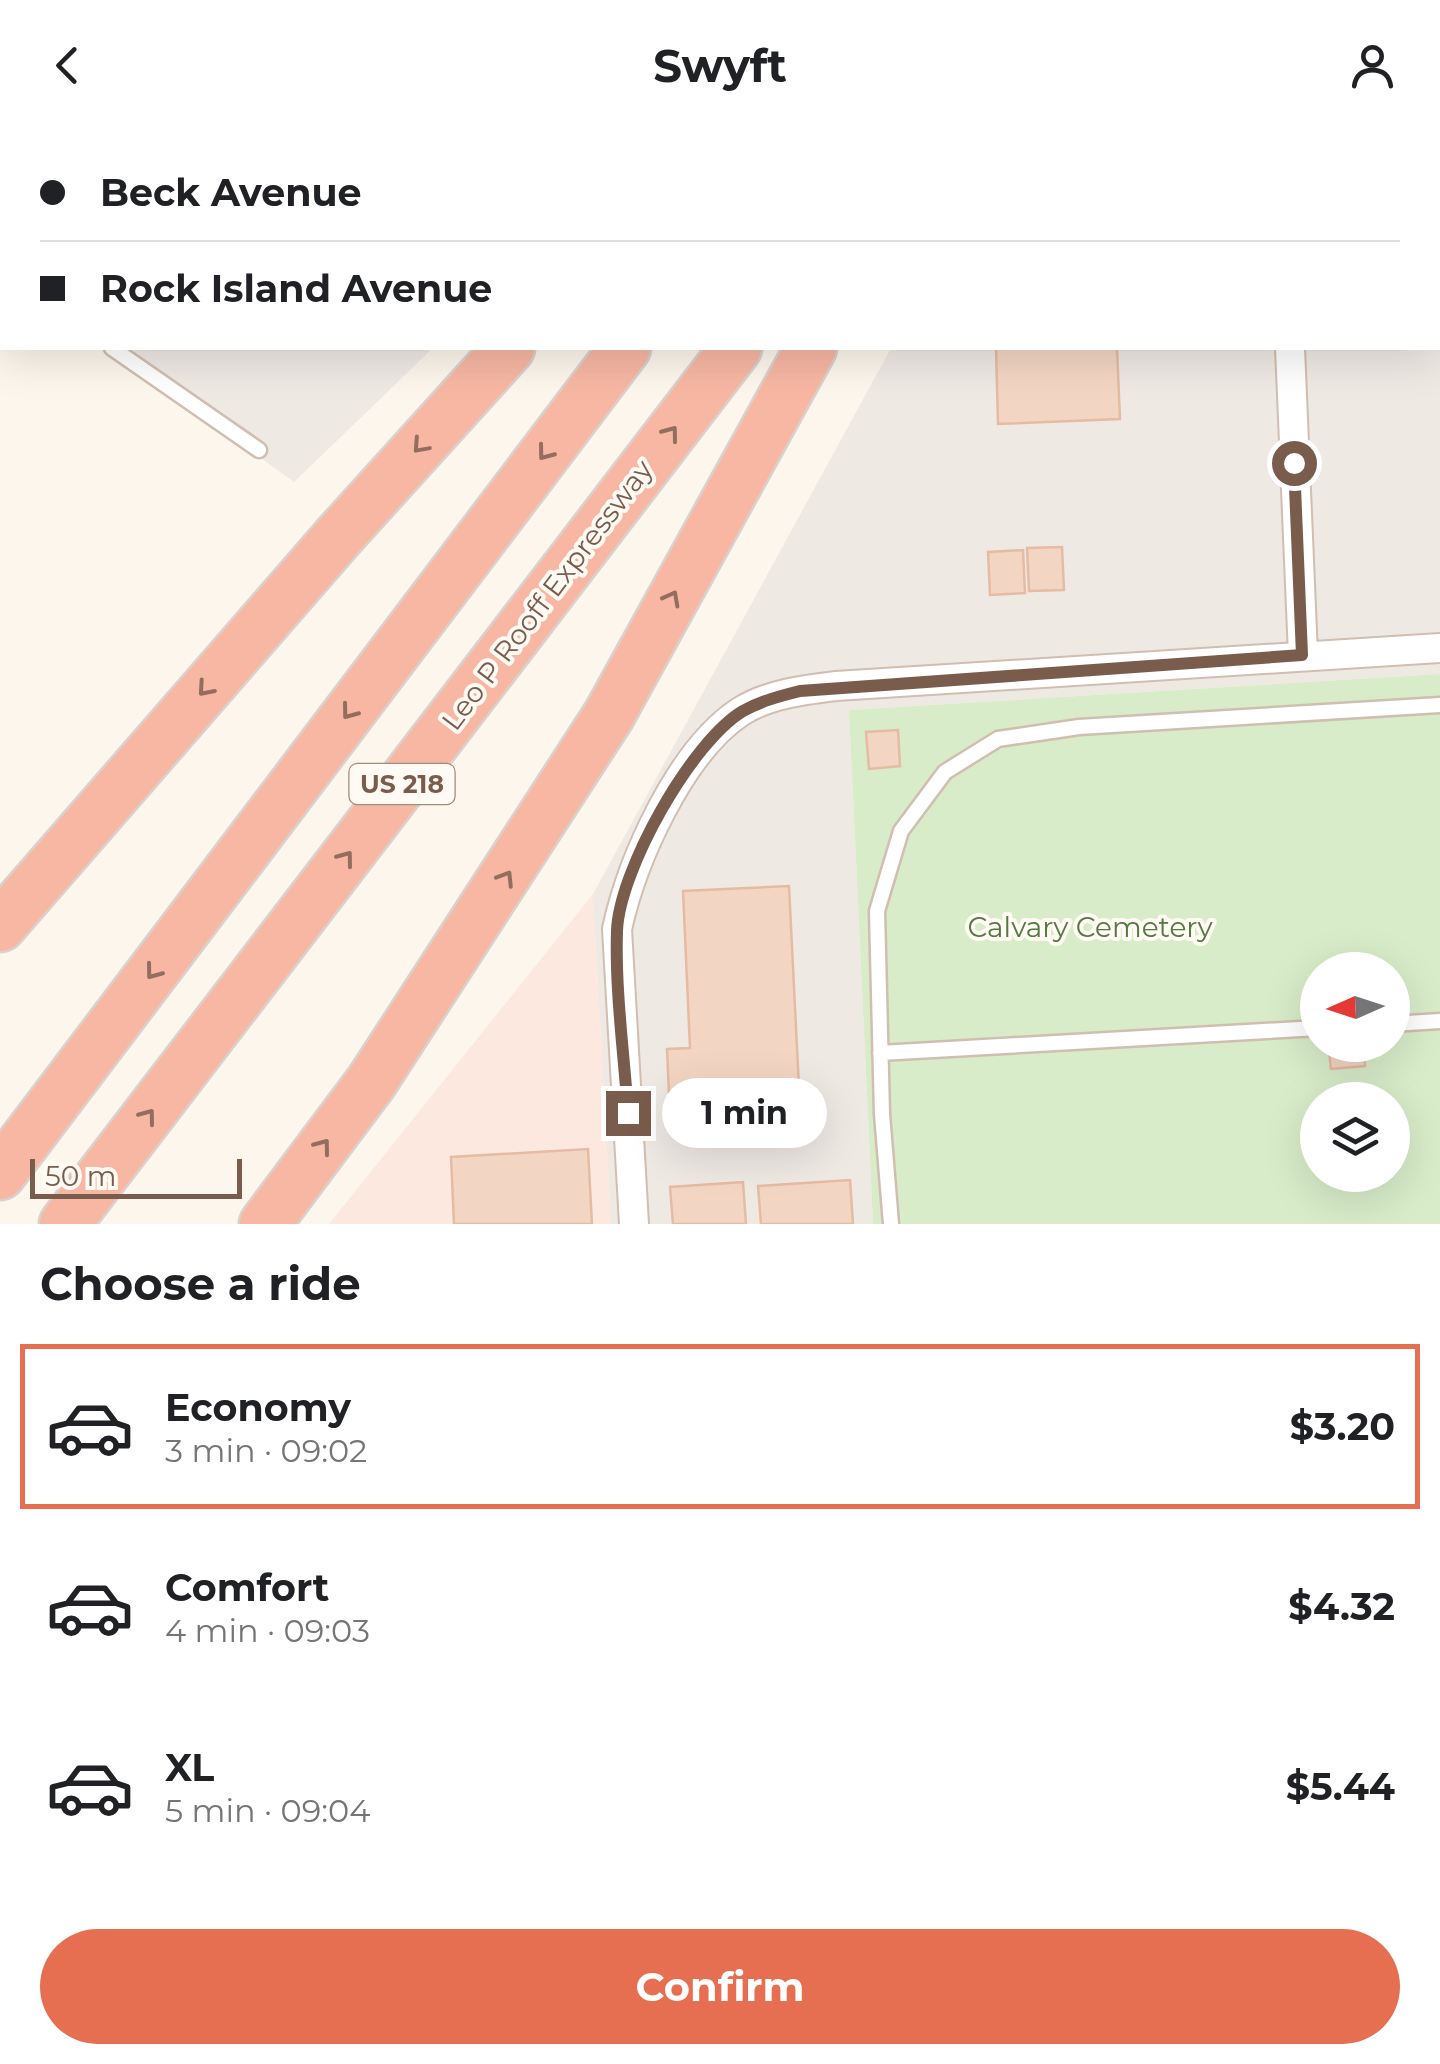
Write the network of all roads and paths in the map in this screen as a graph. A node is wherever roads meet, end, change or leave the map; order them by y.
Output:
1 (115, 350) edge
2 (507, 350) edge
3 (623, 350) edge
4 (734, 350) edge
5 (809, 350) edge
6 (1290, 350) edge
7 (259, 450) dead end
8 (1440, 648) edge
9 (1302, 655) junction
10 (1440, 704) edge
11 (0, 926) edge
12 (1440, 1021) edge
13 (1410, 1023) edge
14 (1300, 1029) edge
15 (880, 1053) junction
16 (0, 1174) edge
17 (67, 1222) edge
18 (265, 1224) edge
19 (634, 1224) edge
20 (891, 1224) edge

1 - 7 lane
2 -> 11 highway
3 -> 16 highway, US 218
17 -> 4 highway, Leo P Rooff Expressway / US 218
18 -> 5 highway
6 - 9 street
8 - 9 street
9 - 19 street
10 - 15 lane
12 - 13 lane
14 - 15 lane
15 - 20 lane

